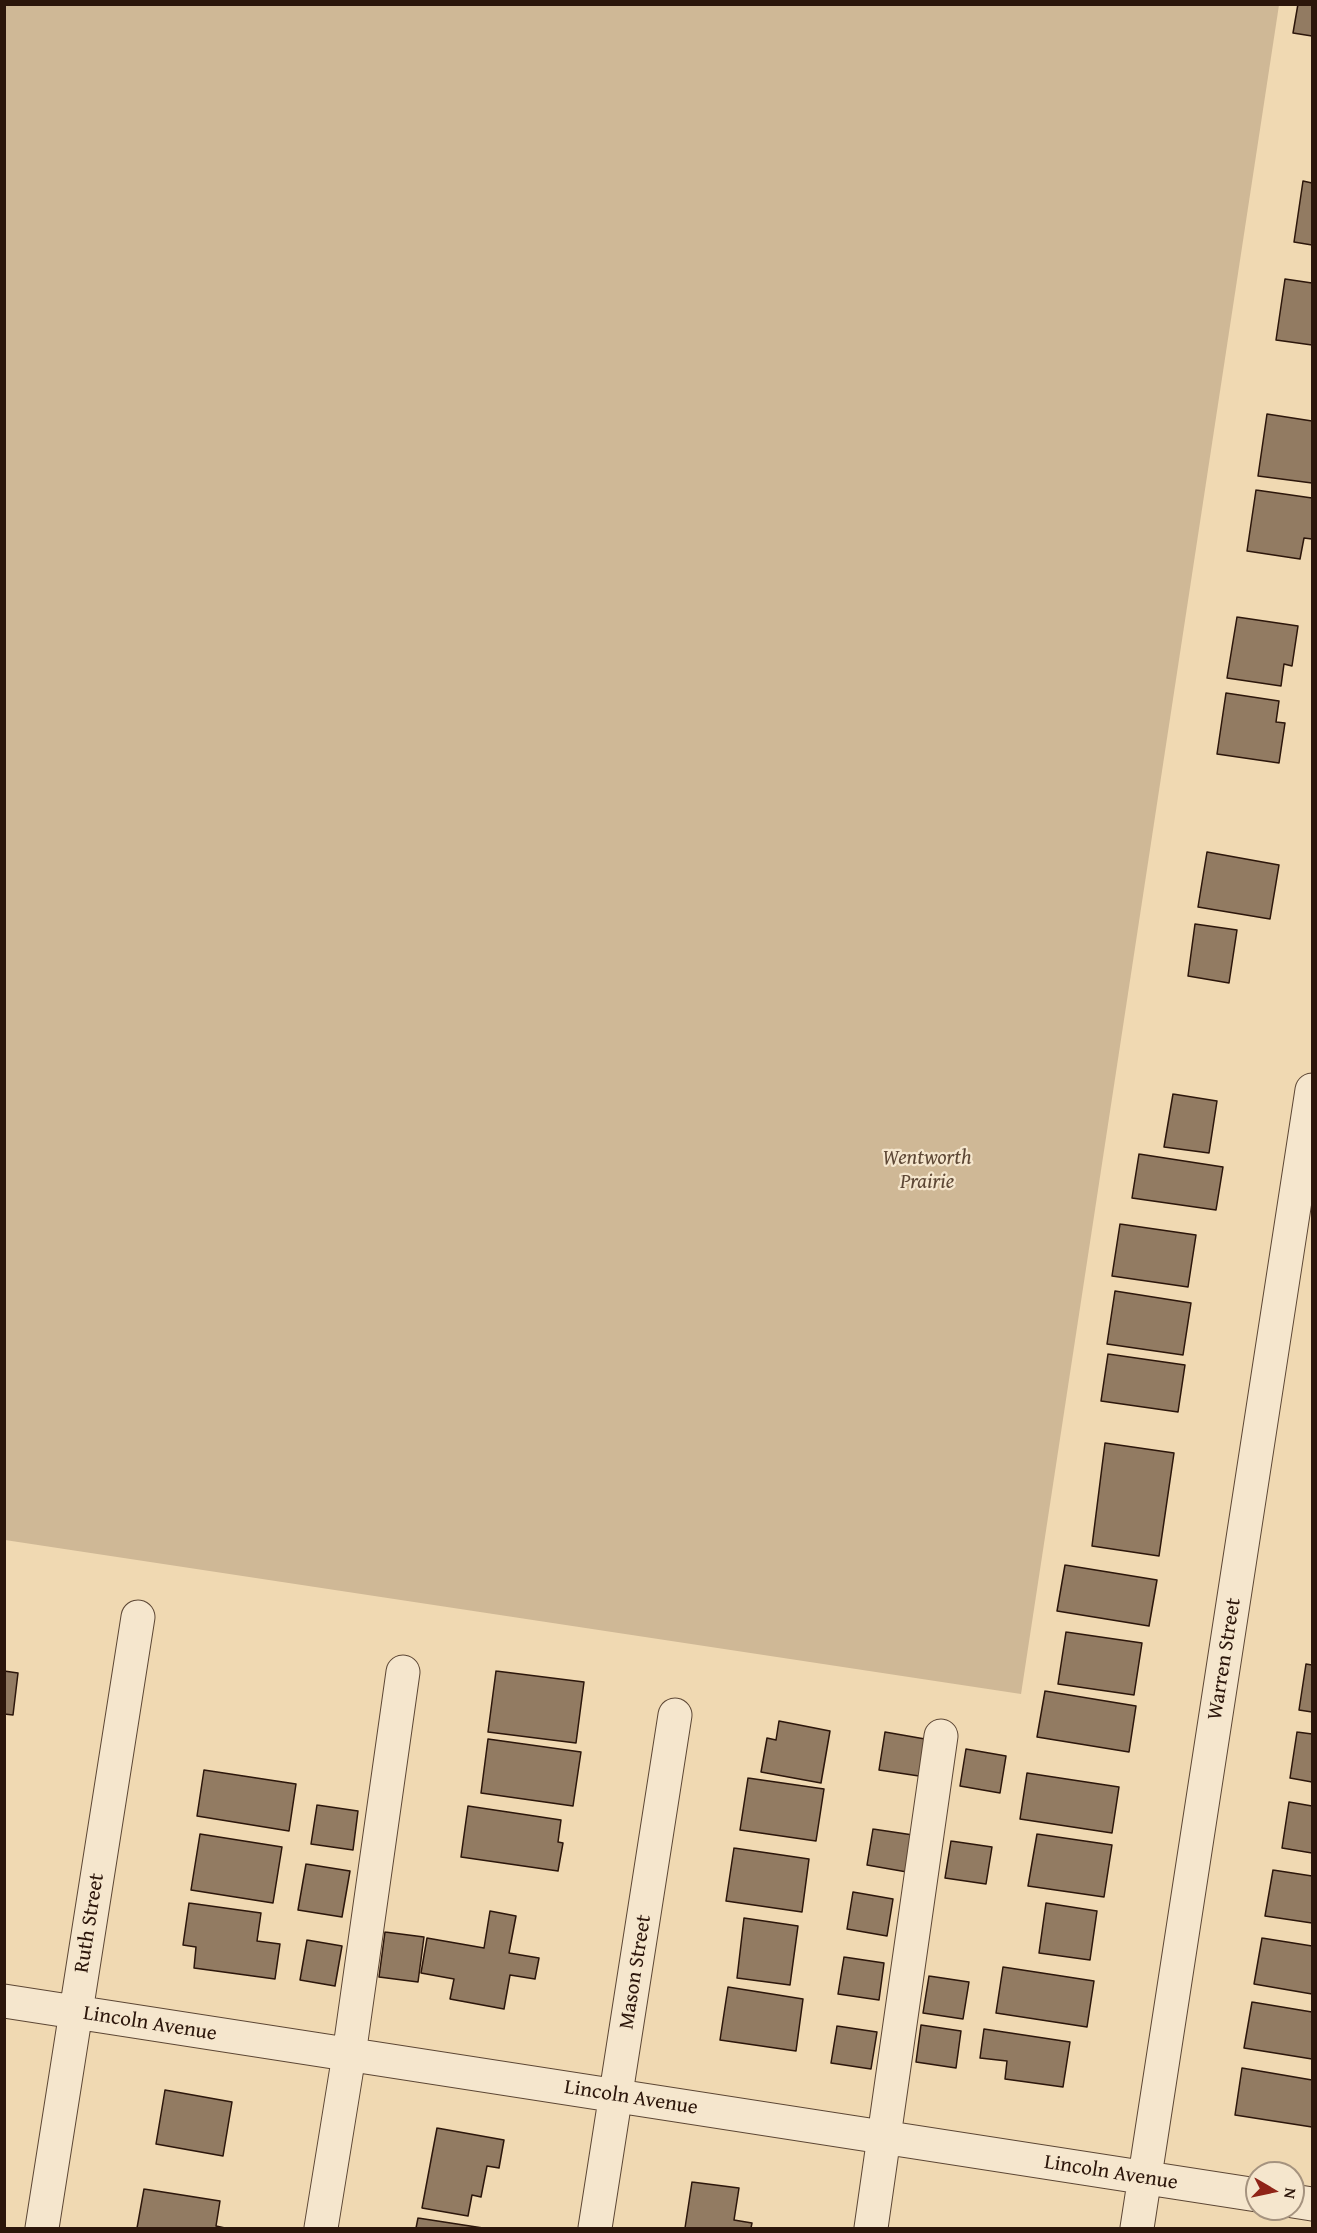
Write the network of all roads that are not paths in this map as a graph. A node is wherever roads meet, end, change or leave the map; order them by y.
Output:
1 (1312, 1090) edge
2 (138, 1617) dead end
3 (403, 1672) dead end
4 (675, 1715) dead end
5 (941, 1736) dead end
6 (4, 2001) edge
7 (76, 2013) junction
8 (349, 2055) junction
9 (616, 2096) junction
10 (885, 2138) junction
11 (1145, 2178) junction
12 (1245, 2193) edge
13 (42, 2229) edge
14 (321, 2229) edge
15 (596, 2229) edge
16 (872, 2229) edge
17 (1137, 2229) edge

1 - 11 street, Warren Street
2 - 7 street, Ruth Street
3 - 8 street
4 - 9 street, Mason Street
5 - 10 street
6 - 7 street, Lincoln Avenue
7 - 8 street, Lincoln Avenue
7 - 13 street, Ruth Street
8 - 9 street, Lincoln Avenue
8 - 14 street
9 - 10 street, Lincoln Avenue
9 - 15 street, Mason Street
10 - 11 street, Lincoln Avenue
10 - 16 street
11 - 12 street, Lincoln Avenue
11 - 17 street, Warren Street

